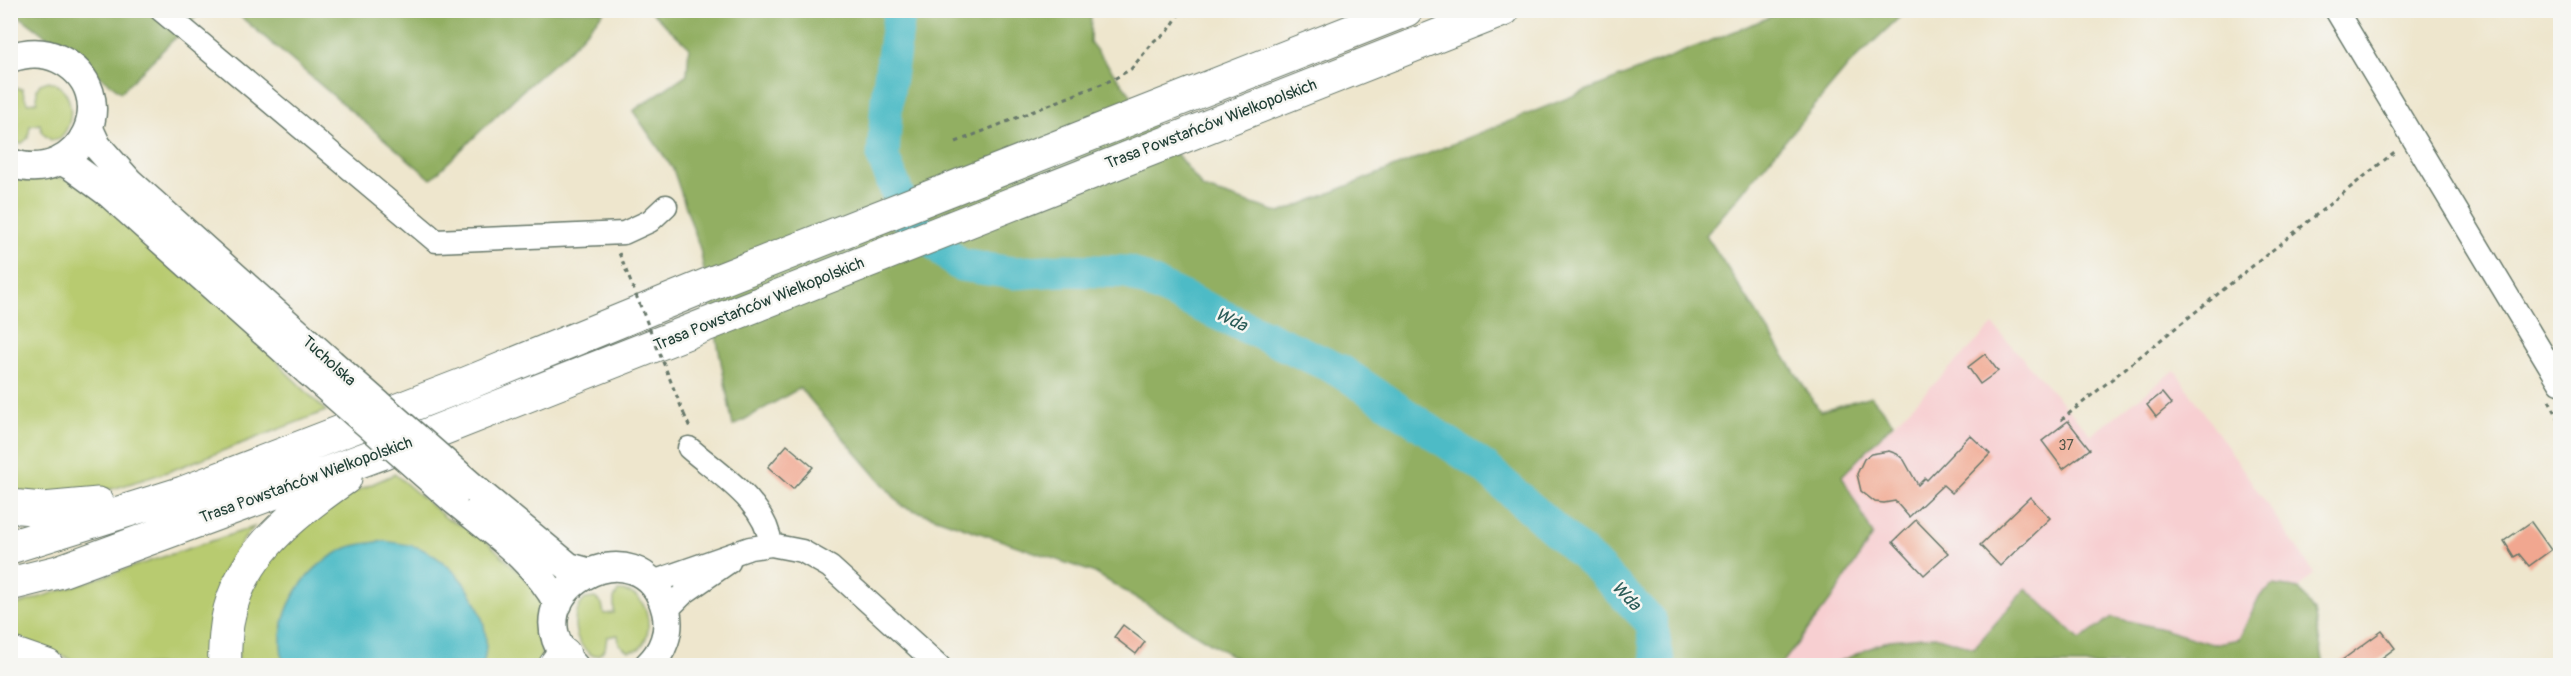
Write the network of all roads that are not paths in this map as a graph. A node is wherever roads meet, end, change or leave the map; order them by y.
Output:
1 (161, 10) edge
2 (1406, 10) edge
3 (1503, 10) edge
4 (2336, 10) edge
5 (10, 58) edge
6 (89, 129) junction
7 (62, 161) junction
8 (10, 163) edge
9 (666, 206) dead end
10 (320, 368) junction
11 (2560, 383) edge
12 (689, 448) dead end
13 (384, 452) junction
14 (183, 493) junction
15 (465, 495) junction
16 (10, 506) edge
17 (10, 547) edge
18 (760, 547) junction
19 (587, 572) junction
20 (650, 583) junction
21 (10, 584) edge
22 (558, 604) junction
23 (666, 611) junction
24 (10, 653) edge
25 (662, 660) edge
26 (564, 662) edge
27 (47, 666) edge
28 (225, 666) edge
29 (939, 666) edge

1 - 9 street
2 - 14 highway, Trasa Powstańców Wielkopolskich
3 - 13 highway, Trasa Powstańców Wielkopolskich
4 - 11 street
5 - 6 main road
6 - 7 main road
6 - 10 main road, Tucholska
7 - 8 main road
7 - 10 main road, Tucholska
10 - 15 main road, Tucholska, bridge
12 - 18 street
13 - 21 highway, Trasa Powstańców Wielkopolskich
13 - 28 highway
14 - 16 highway
14 - 17 highway, Trasa Powstańców Wielkopolskich
15 - 19 main road, Tucholska
15 - 22 main road, Tucholska
18 - 20 street
18 - 23 street
18 - 29 street
19 - 20 main road
19 - 22 main road
20 - 23 main road
22 - 26 main road
23 - 25 main road
24 - 27 highway

